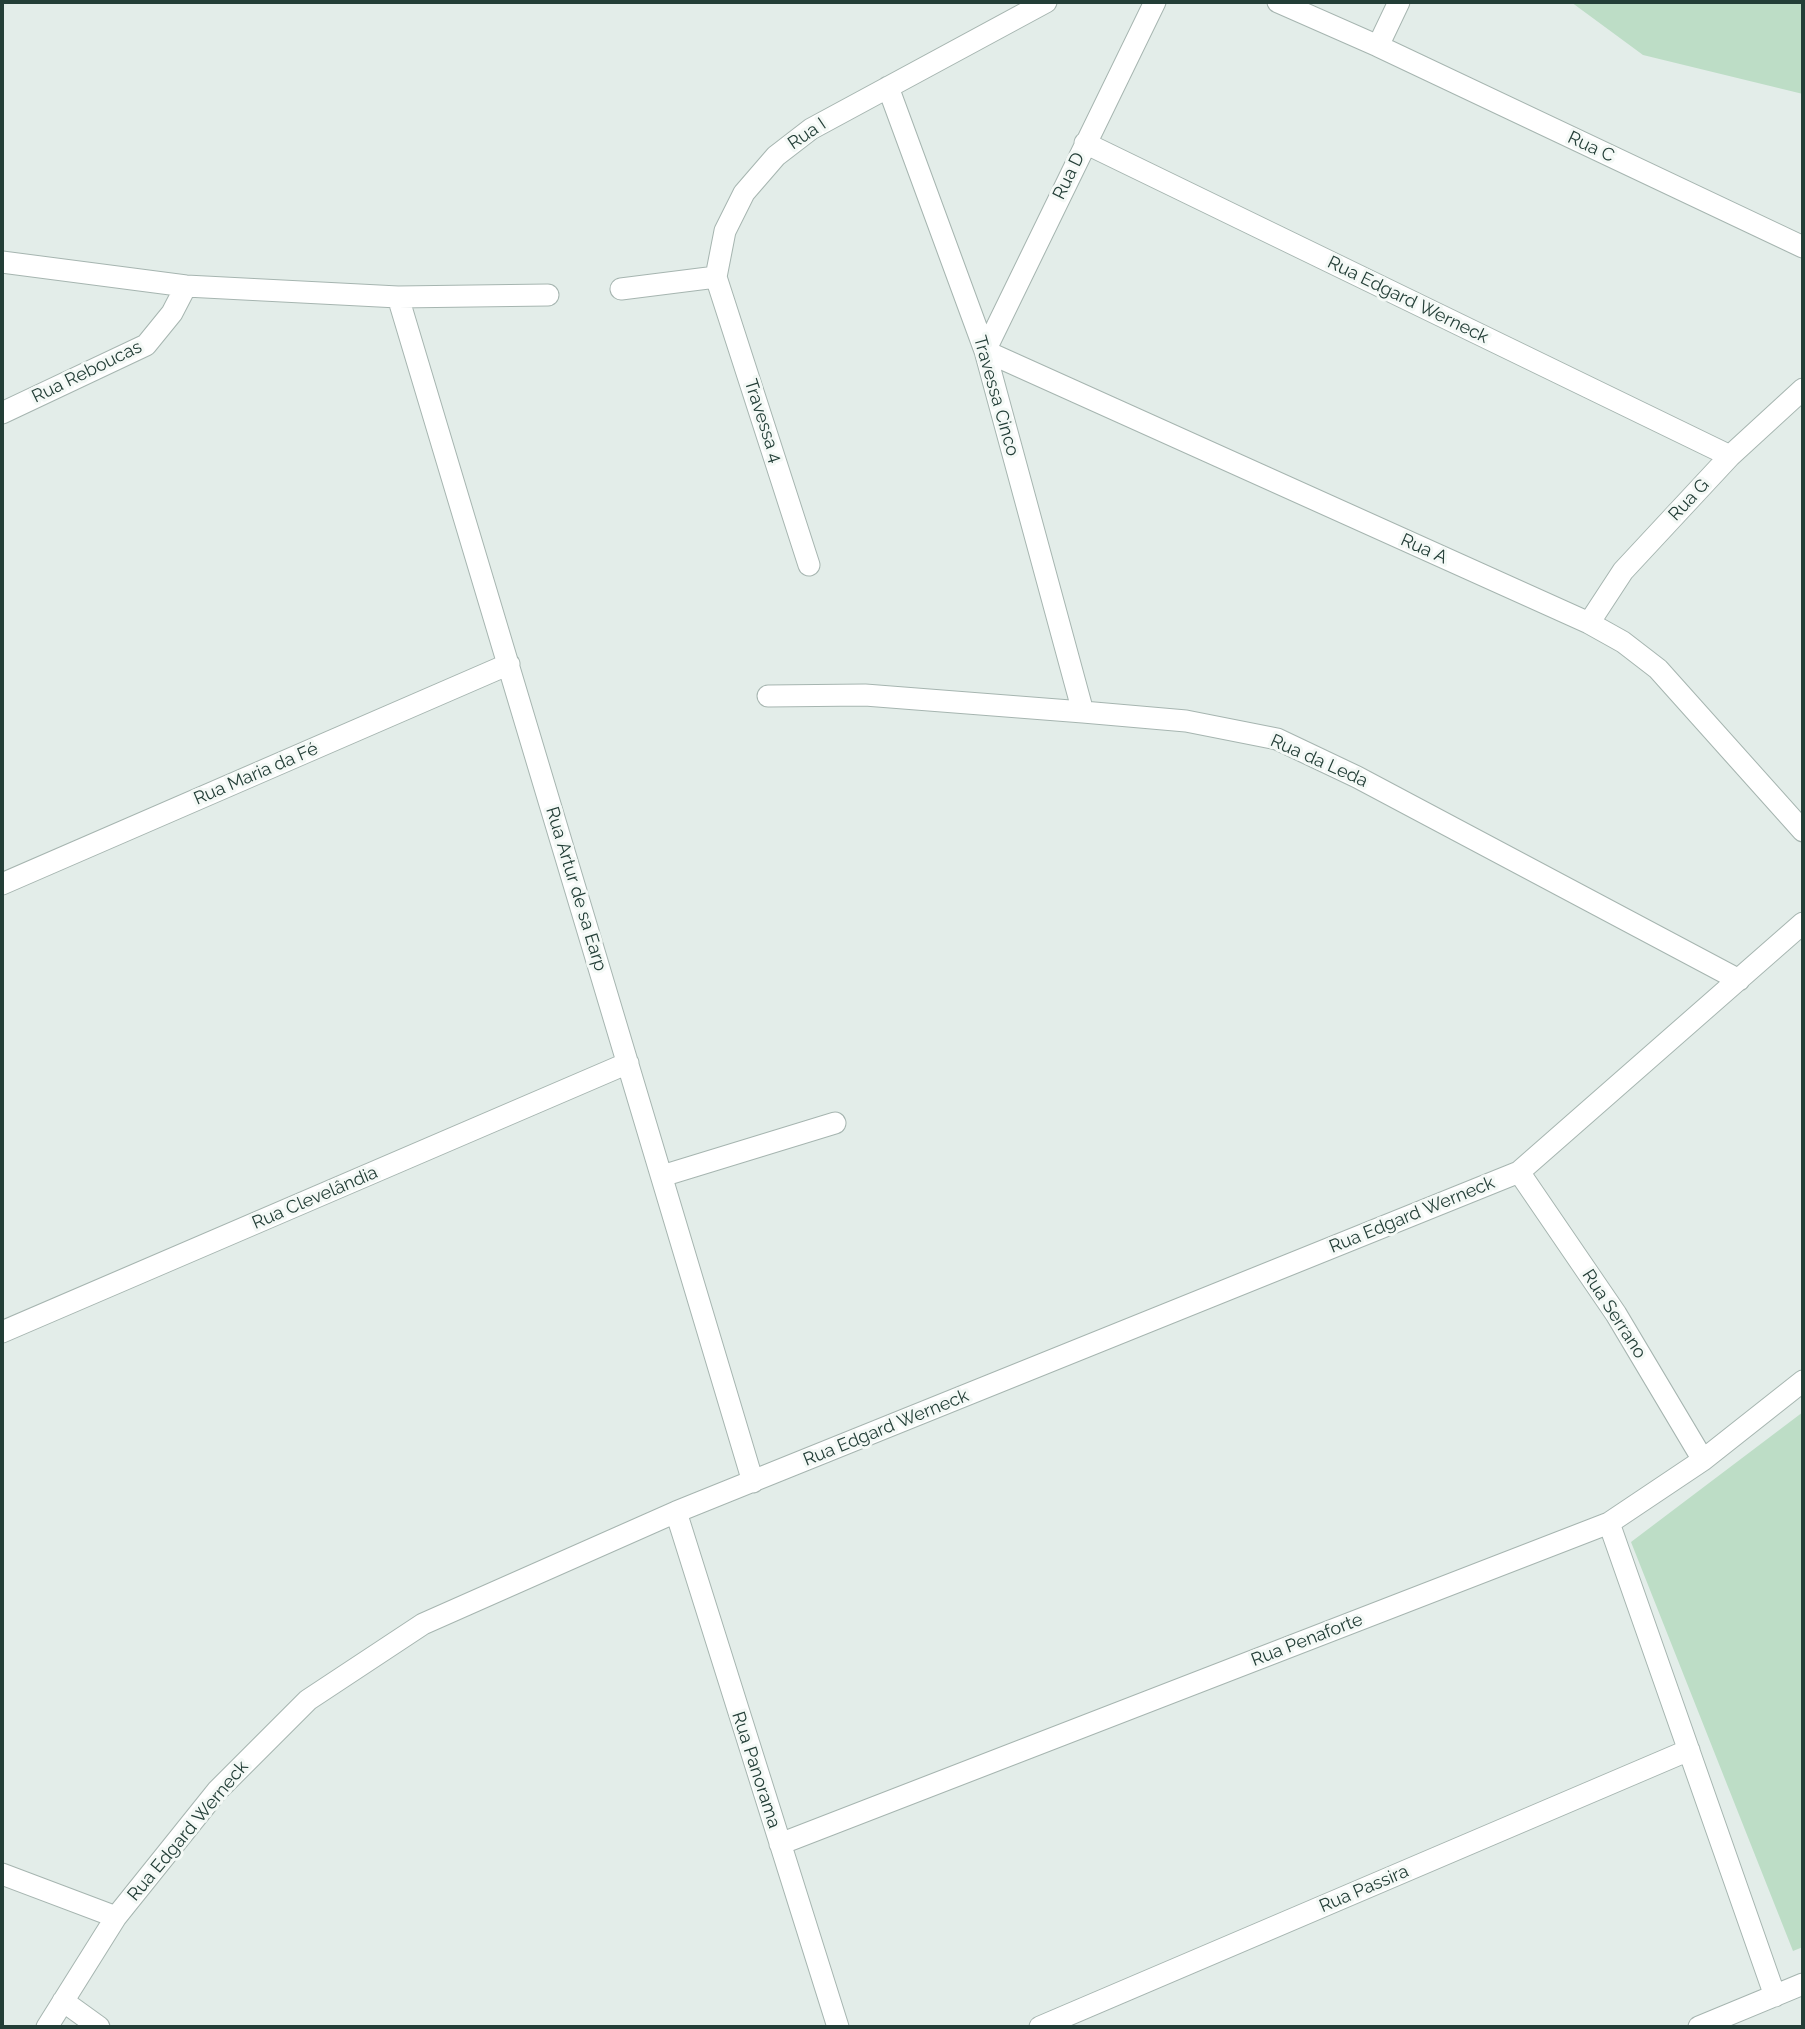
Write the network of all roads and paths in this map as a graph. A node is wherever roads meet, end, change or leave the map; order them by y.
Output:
1 (1046, 2) edge
2 (1155, 2) edge
3 (1278, 2) edge
4 (1399, 2) edge
5 (1378, 47) junction
6 (888, 87) junction
7 (1085, 143) junction
8 (1803, 247) edge
9 (2, 262) edge
10 (716, 277) junction
11 (186, 286) junction
12 (621, 289) dead end
13 (548, 295) dead end
14 (398, 297) junction
15 (985, 351) junction
16 (1803, 389) edge
17 (2, 413) edge
18 (1730, 456) junction
19 (809, 565) dead end
20 (1588, 623) junction
21 (509, 664) junction
22 (768, 696) dead end
23 (1083, 712) junction
24 (1803, 831) edge
25 (2, 884) edge
26 (1803, 922) edge
27 (1739, 981) junction
28 (628, 1063) junction
29 (835, 1123) dead end
30 (1519, 1172) junction
31 (662, 1176) junction
32 (2, 1332) edge
33 (1803, 1381) edge
34 (1703, 1460) junction
35 (754, 1482) junction
36 (676, 1512) junction
37 (1609, 1523) junction
38 (1689, 1750) junction
39 (780, 1844) junction
40 (2, 1874) edge
41 (116, 1917) junction
42 (1803, 1984) edge
43 (1775, 1996) junction
44 (63, 2001) junction
45 (47, 2027) edge
46 (99, 2027) edge
47 (838, 2027) edge
48 (1040, 2027) edge
49 (1699, 2027) edge

1 - 6 street, Rua I
2 - 7 street, Rua D
3 - 5 street, Rua C
4 - 5 street
5 - 8 street, Rua C
6 - 10 street, Rua I
6 - 15 street, Travessa Cinco
7 - 15 street, Rua D
7 - 18 street, Rua Edgard Werneck
9 - 11 street
10 - 12 street
10 - 19 street, Travessa 4
11 - 14 street
11 - 17 street, Rua Reboucas
13 - 14 street
14 - 21 street, Rua Artur de sa Earp
15 - 20 street, Rua A
15 - 23 street, Travessa Cinco
16 - 18 street, Rua G
18 - 20 street, Rua G
20 - 24 street, Rua A
21 - 25 street, Rua Maria da Fé
21 - 28 street, Rua Artur de sa Earp
22 - 23 street, Rua da Leda
23 - 27 street, Rua da Leda
26 - 27 street, Rua Edgard Werneck
27 - 30 street, Rua Edgard Werneck
28 - 31 street, Rua Artur de sa Earp
28 - 32 street, Rua Clevelândia
29 - 31 street
30 - 34 street, Rua Serrano
30 - 35 street, Rua Edgard Werneck
31 - 35 street, Rua Artur de sa Earp
33 - 34 street, Rua Penaforte
34 - 37 street, Rua Penaforte
35 - 36 street, Rua Edgard Werneck
36 - 39 street, Rua Panorama
36 - 41 street, Rua Edgard Werneck
37 - 38 street
37 - 39 street, Rua Penaforte
38 - 43 street
38 - 48 street, Rua Passira
39 - 47 street, Rua Panorama
40 - 41 street
41 - 44 street, Rua Edgard Werneck
42 - 43 street
43 - 49 street
44 - 45 street, Rua Edgard Werneck
44 - 46 street

